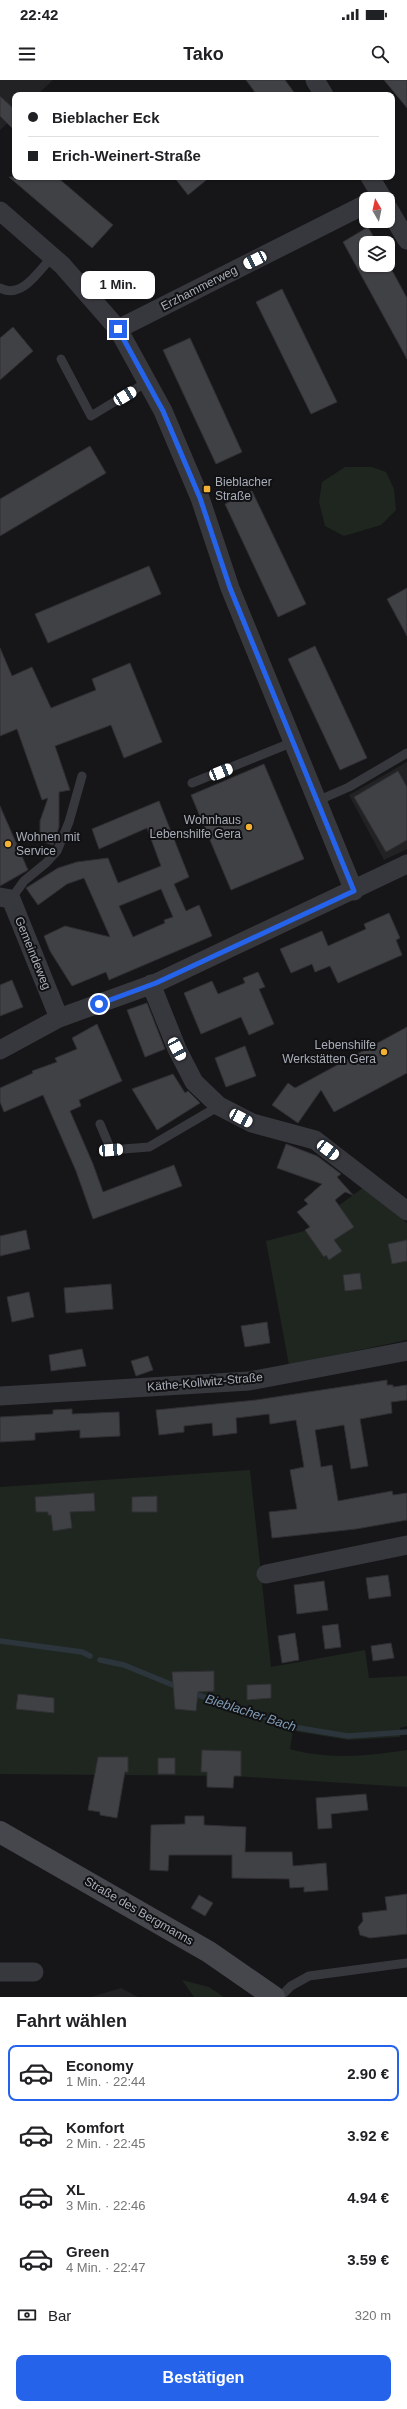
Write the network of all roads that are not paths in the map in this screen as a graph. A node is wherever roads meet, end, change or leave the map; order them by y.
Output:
1 (315, 80) edge
2 (322, 92) edge
3 (371, 180) edge
4 (376, 192) edge
5 (0, 211) edge
6 (359, 211) edge
7 (395, 223) edge
8 (407, 240) edge
9 (52, 257) junction
10 (0, 288) edge
11 (118, 329) junction
12 (61, 359) dead end
13 (147, 382) junction
14 (293, 742) junction
15 (407, 753) edge
16 (82, 776) dead end
17 (192, 783) dead end
18 (318, 801) junction
19 (407, 864) edge
20 (354, 891) junction
21 (6, 898) edge
22 (151, 984) junction
23 (59, 1018) junction
24 (0, 1050) edge
25 (219, 1106) junction
26 (100, 1124) dead end
27 (407, 1211) edge
28 (407, 1351) edge
29 (0, 1396) edge
30 (407, 1545) edge
31 (266, 1574) dead end
32 (0, 1832) edge
33 (407, 1963) edge
34 (0, 1972) edge
35 (34, 1972) dead end
36 (274, 1997) edge
37 (280, 1997) edge

1 - 2 street
3 - 4 street
5 - 9 street
6 - 11 street, Erzhammerweg
7 - 8 street
9 - 10 lane
9 - 11 street
11 - 13 street
12 - 13 lane
13 - 14 street
14 - 17 lane
14 - 18 street
15 - 18 lane
16 - 21 lane
18 - 20 street
19 - 20 street
20 - 22 street
21 - 23 street, Gemeindeweg
22 - 23 street
22 - 25 street
23 - 24 street
25 - 26 lane
25 - 27 street
28 - 29 street, Käthe-Kollwitz-Straße
30 - 31 street
32 - 36 main road, Straße des Bergmanns
33 - 37 lane
34 - 35 street

